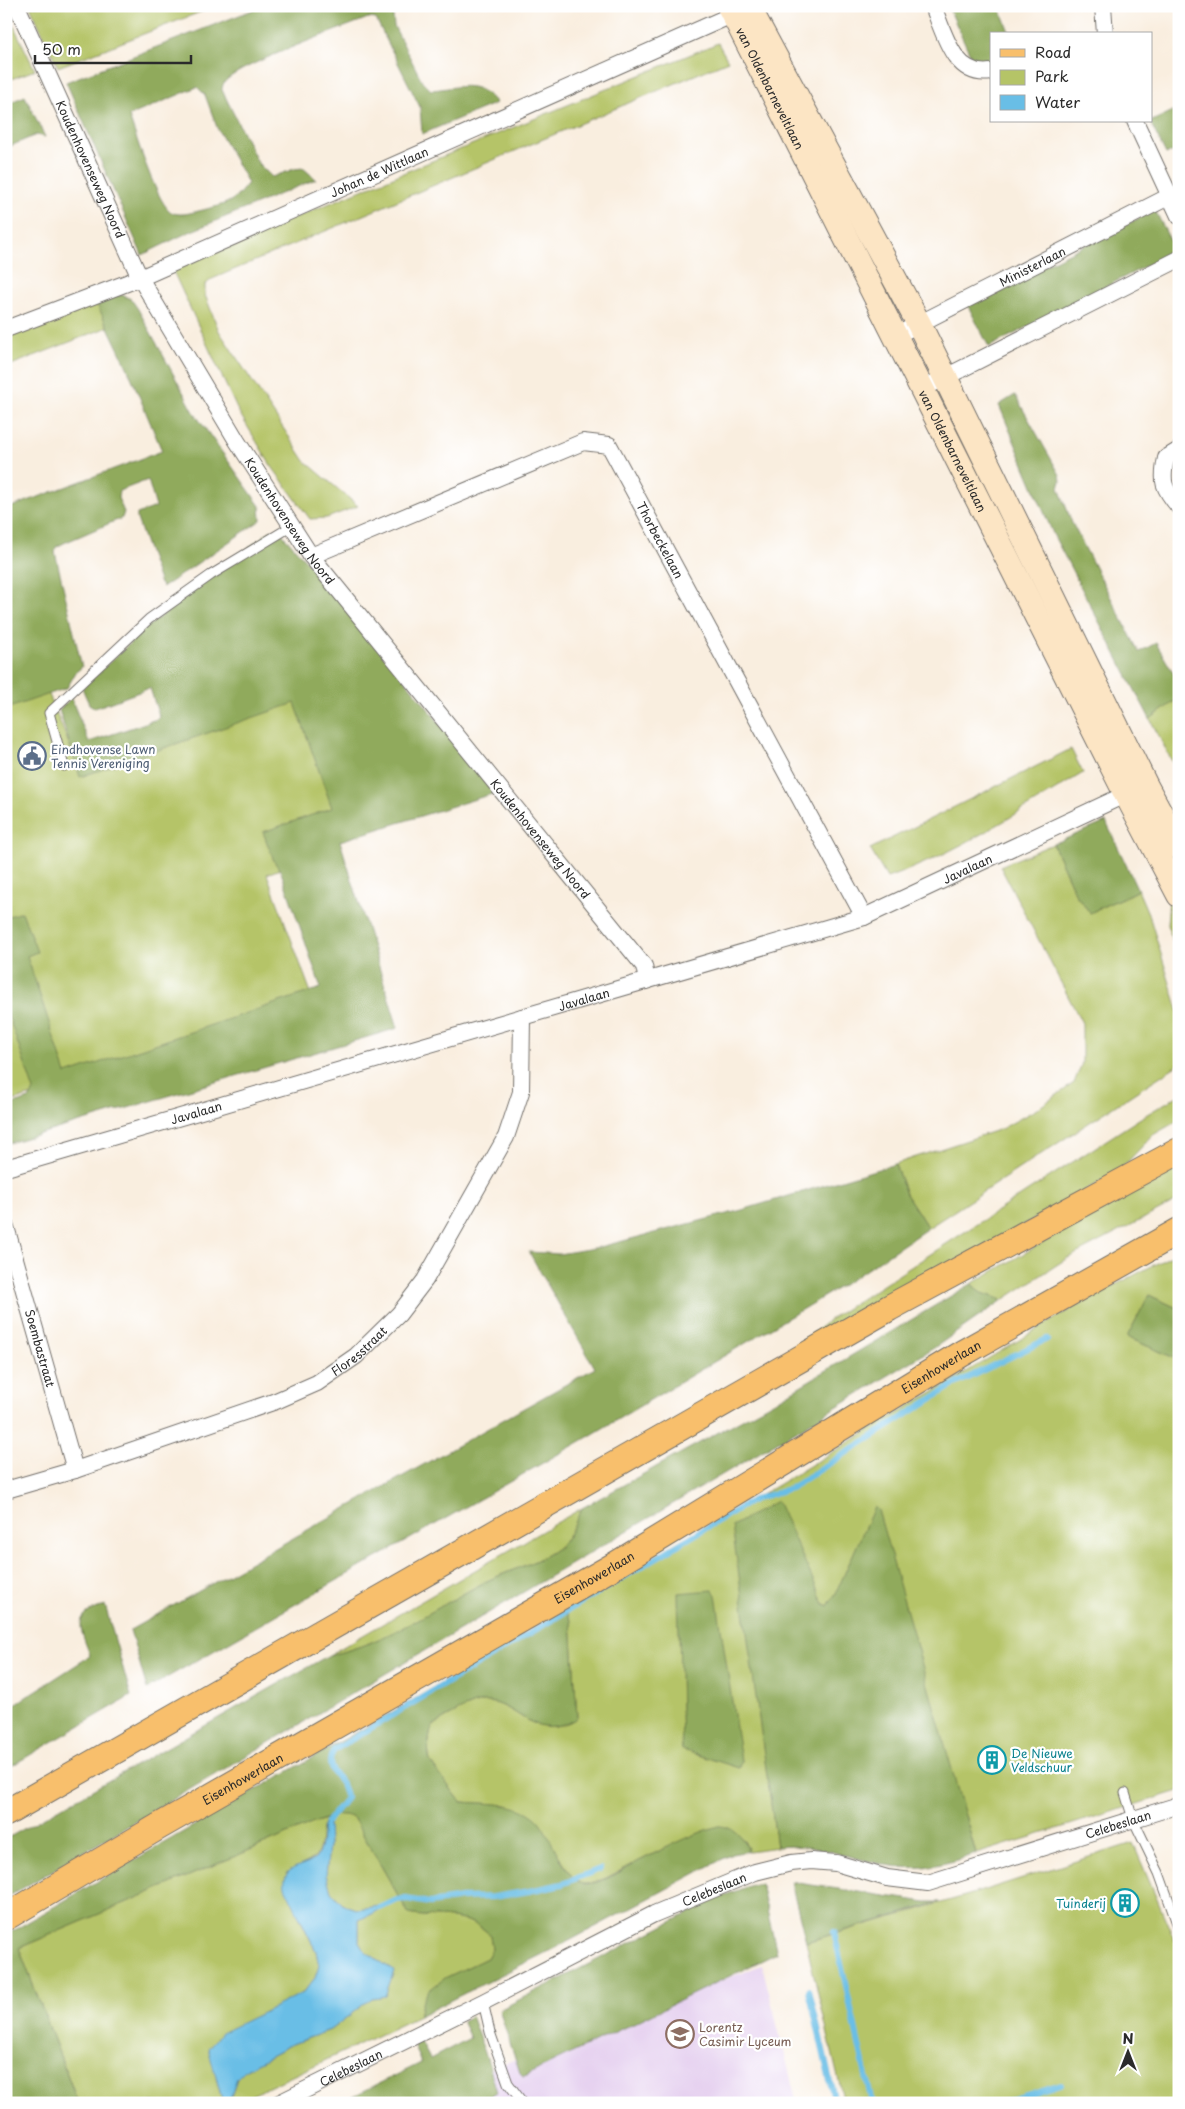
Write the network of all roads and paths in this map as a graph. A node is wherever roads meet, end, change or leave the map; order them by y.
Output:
1 (17, 6) edge
2 (932, 6) edge
3 (1103, 6) edge
4 (739, 9) edge
5 (1106, 32) edge
6 (990, 72) edge
7 (1135, 122) edge
8 (1168, 197) junction
9 (1179, 216) edge
10 (1179, 259) edge
11 (140, 278) junction
12 (919, 324) junction
13 (6, 329) edge
14 (895, 336) junction
15 (946, 377) junction
16 (922, 389) junction
17 (1179, 450) edge
18 (1179, 507) edge
19 (292, 526) junction
20 (311, 556) junction
21 (64, 766) dead end
22 (1136, 790) junction
23 (1179, 847) edge
24 (1179, 895) edge
25 (864, 917) junction
26 (647, 981) junction
27 (522, 1017) junction
28 (1179, 1151) edge
29 (6, 1168) edge
30 (6, 1227) edge
31 (1179, 1231) edge
32 (75, 1470) junction
33 (6, 1490) edge
34 (1125, 1792) dead end
35 (1179, 1805) edge
36 (6, 1813) edge
37 (1133, 1818) junction
38 (6, 1917) edge
39 (1179, 1929) edge
40 (483, 2002) junction
41 (279, 2103) edge
42 (523, 2103) edge

1 - 11 street, Koudenhovenseweg Noord
2 - 6 street
3 - 5 street
4 - 11 street, Johan de Wittlaan
4 - 12 main road, van Oldenbarneveltlaan
4 - 14 main road, van Oldenbarneveltlaan
7 - 8 street
8 - 9 street
8 - 12 street, Ministerlaan
10 - 15 street
11 - 13 street, Johan de Wittlaan
11 - 19 street, Koudenhovenseweg Noord
12 - 14 street, Ministerlaan
12 - 15 main road, van Oldenbarneveltlaan
14 - 16 main road, van Oldenbarneveltlaan
15 - 16 street
15 - 22 main road, van Oldenbarneveltlaan
16 - 22 main road, van Oldenbarneveltlaan
17 - 18 street
19 - 20 street, Koudenhovenseweg Noord
19 - 21 lane
20 - 25 street, Thorbeckelaan
20 - 26 street, Koudenhovenseweg Noord
22 - 23 main road, van Oldenbarneveltlaan
22 - 24 main road, van Oldenbarneveltlaan
22 - 25 street, Javalaan
25 - 26 street, Javalaan
26 - 27 street, Javalaan
27 - 29 street, Javalaan
27 - 32 street, Floresstraat
28 - 36 main road
30 - 32 street, Soembastraat
31 - 38 main road, Eisenhowerlaan
32 - 33 street, Floresstraat
34 - 37 lane
35 - 37 street, Celebeslaan
37 - 39 lane
37 - 40 street, Celebeslaan
40 - 41 street, Celebeslaan
40 - 42 lane

